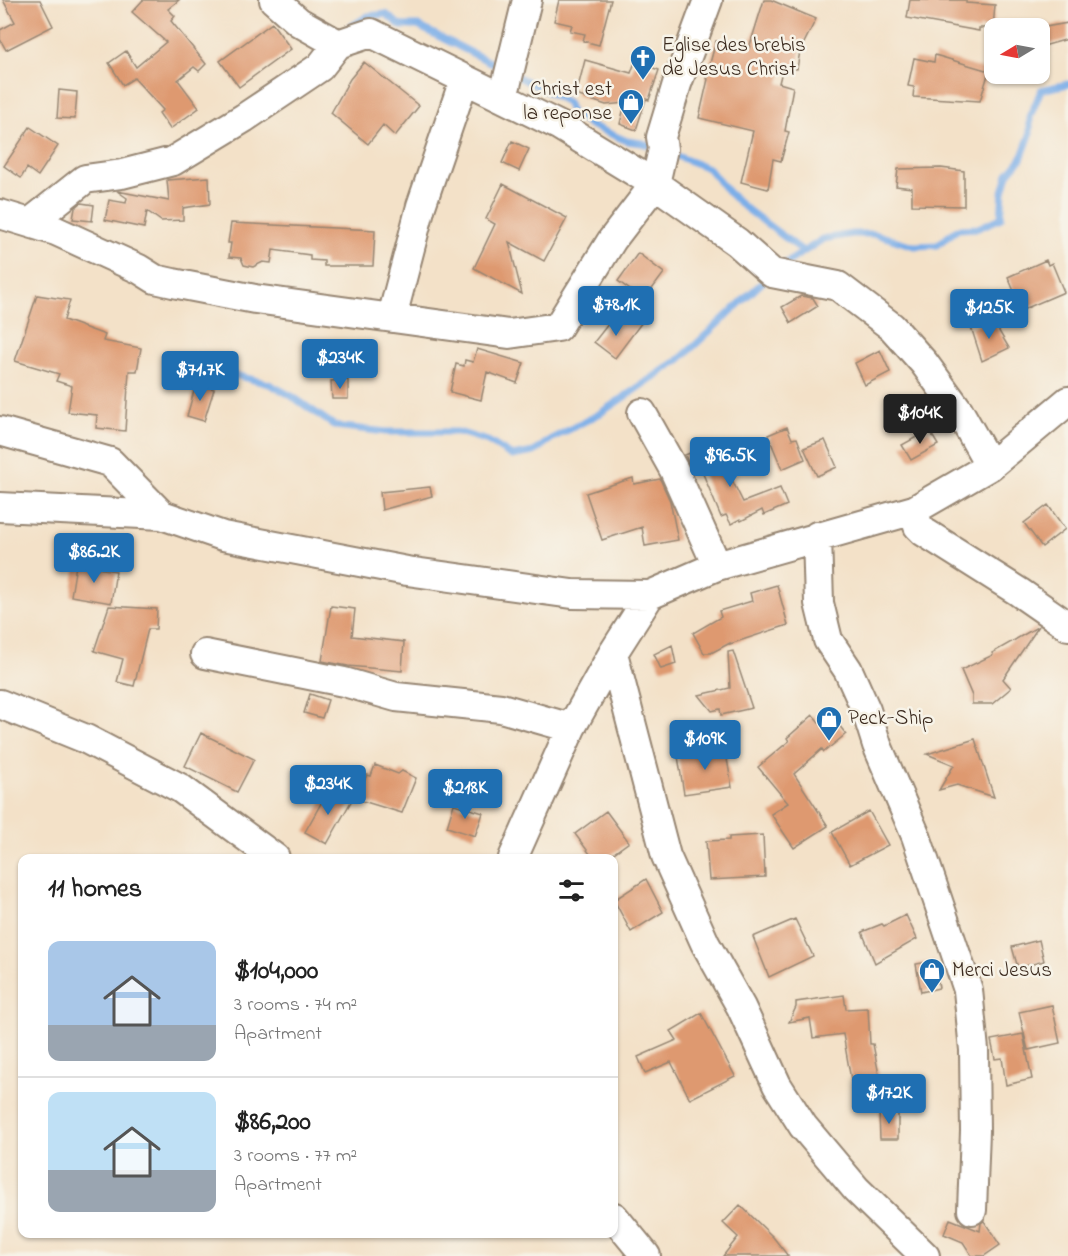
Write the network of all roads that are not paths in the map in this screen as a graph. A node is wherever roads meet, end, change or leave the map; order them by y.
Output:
1 (274, 0) edge
2 (527, 0) edge
3 (708, 0) edge
4 (338, 45) junction
5 (464, 80) junction
6 (502, 98) junction
7 (655, 184) junction
8 (0, 214) edge
9 (33, 223) junction
10 (392, 317) junction
11 (1068, 401) edge
12 (642, 413) dead end
13 (0, 431) edge
14 (990, 466) junction
15 (0, 507) edge
16 (914, 510) junction
17 (162, 515) junction
18 (817, 536) junction
19 (717, 566) junction
20 (650, 595) junction
21 (1068, 626) edge
22 (613, 653) junction
23 (205, 654) dead end
24 (0, 704) edge
25 (571, 728) junction
26 (269, 854) edge
27 (515, 854) edge
28 (972, 1210) dead end
29 (618, 1222) edge
30 (646, 1256) edge
31 (925, 1256) edge

1 - 4 street
2 - 6 street
3 - 7 street
4 - 5 street
4 - 9 street
5 - 6 street
5 - 10 street
6 - 7 street
7 - 10 street
7 - 14 street
8 - 9 street
9 - 10 street
11 - 14 street
12 - 19 street
13 - 17 street
14 - 16 street
15 - 17 street
16 - 18 street
16 - 21 street
17 - 20 street
18 - 19 street
18 - 28 street
19 - 20 street
20 - 22 street
22 - 25 street
22 - 31 street
23 - 25 street
24 - 26 street
25 - 27 street
29 - 30 street

